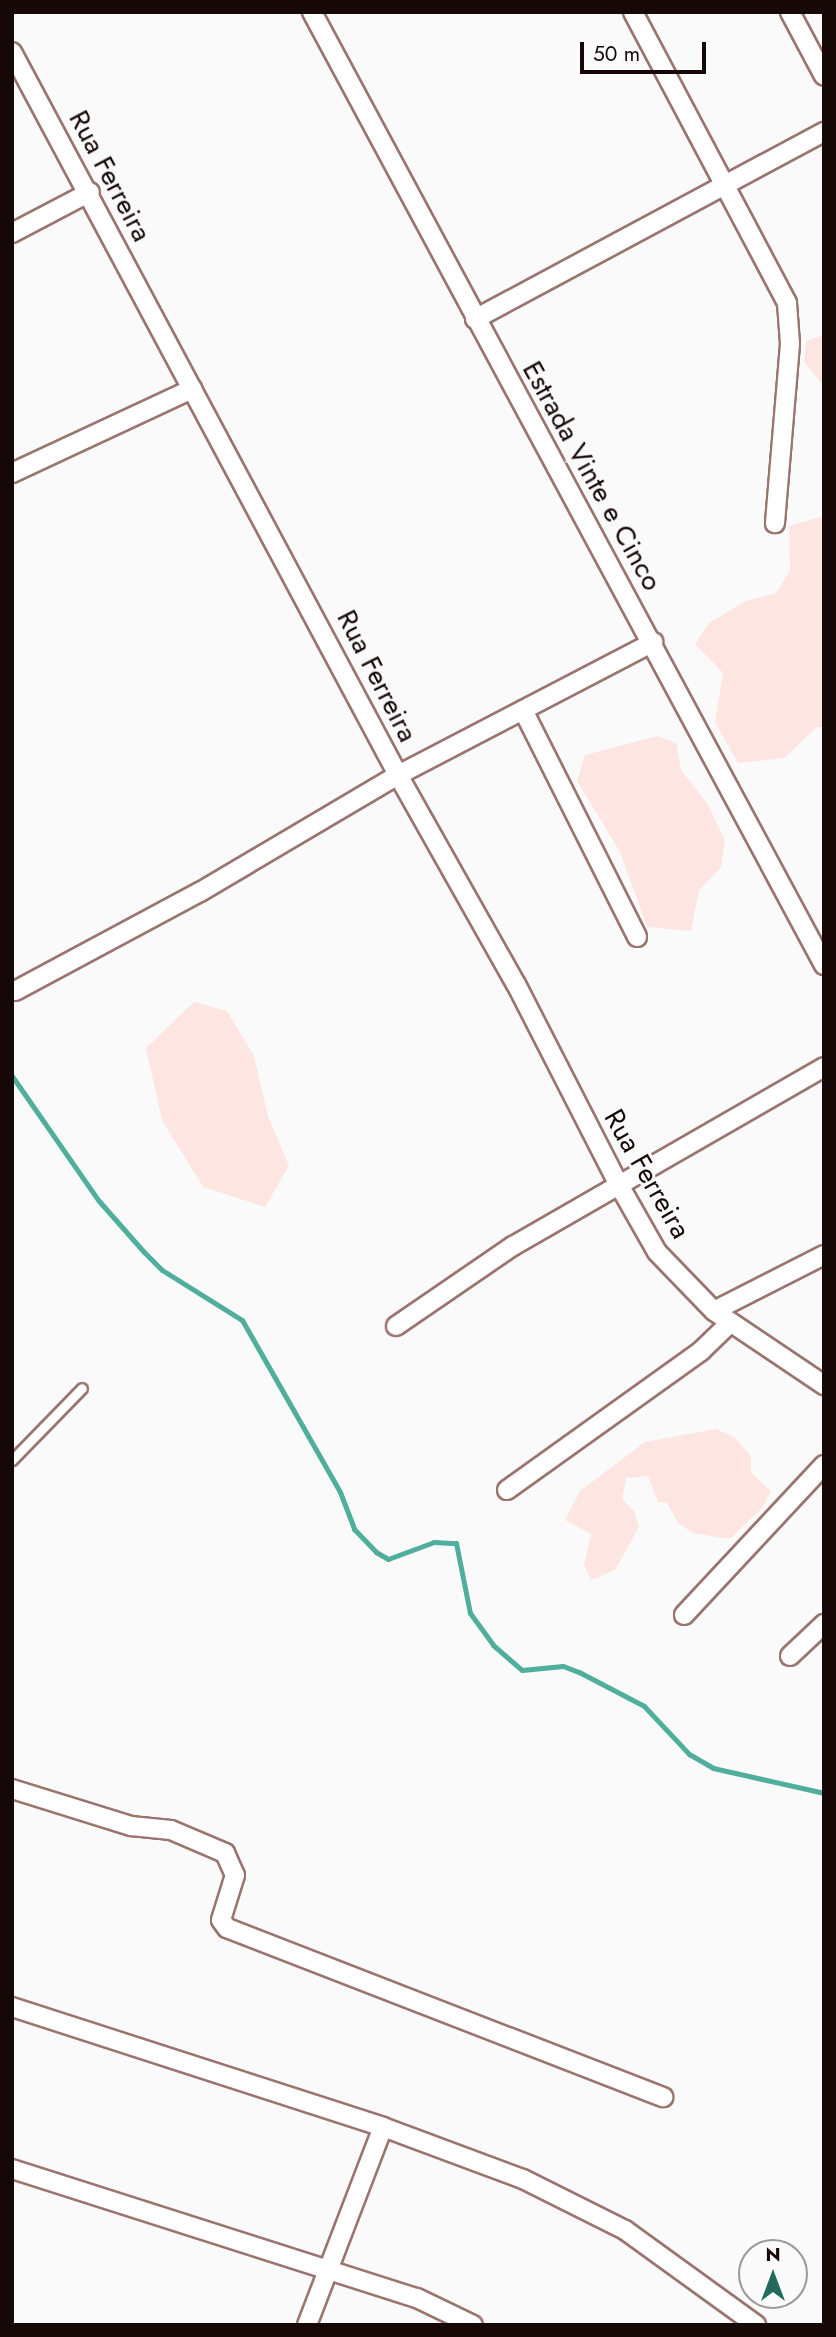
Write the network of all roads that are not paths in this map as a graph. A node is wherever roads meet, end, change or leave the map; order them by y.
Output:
1 (312, 12) edge
2 (633, 12) edge
3 (790, 12) edge
4 (12, 52) edge
5 (824, 76) edge
6 (824, 132) edge
7 (725, 186) junction
8 (90, 192) junction
9 (12, 233) edge
10 (475, 319) junction
11 (192, 389) junction
12 (12, 473) edge
13 (775, 523) dead end
14 (654, 642) junction
15 (523, 710) junction
16 (398, 775) junction
17 (637, 937) dead end
18 (824, 965) edge
19 (15, 991) dead end
20 (824, 1067) edge
21 (619, 1185) junction
22 (824, 1255) edge
23 (714, 1311) junction
24 (730, 1323) junction
25 (396, 1326) dead end
26 (824, 1385) edge
27 (82, 1388) dead end
28 (12, 1460) edge
29 (824, 1465) edge
30 (506, 1490) dead end
31 (684, 1615) dead end
32 (824, 1624) edge
33 (790, 1656) dead end
34 (12, 1789) edge
35 (12, 2007) edge
36 (663, 2097) dead end
37 (383, 2127) junction
38 (12, 2169) edge
39 (327, 2269) junction
40 (307, 2325) edge
41 (473, 2325) edge
42 (756, 2325) edge

1 - 10 street, Estrada Vinte e Cinco
2 - 7 street
3 - 5 street
4 - 8 street, Rua Ferreira
6 - 7 street
7 - 10 street
7 - 13 street
8 - 9 street
8 - 11 street, Rua Ferreira
10 - 14 street, Estrada Vinte e Cinco
11 - 12 street
11 - 16 street, Rua Ferreira
14 - 15 street
14 - 18 street, Estrada Vinte e Cinco
15 - 16 street
15 - 17 street
16 - 19 street
16 - 21 street, Rua Ferreira
20 - 21 street
21 - 23 street, Rua Ferreira
21 - 25 street
22 - 23 street
23 - 24 street, Rua Ferreira
24 - 26 street, Rua Ferreira
24 - 30 street
27 - 28 lane
29 - 31 street
32 - 33 street
34 - 36 street
35 - 37 street
37 - 39 street
37 - 42 street
38 - 39 street
39 - 40 street
39 - 41 street

